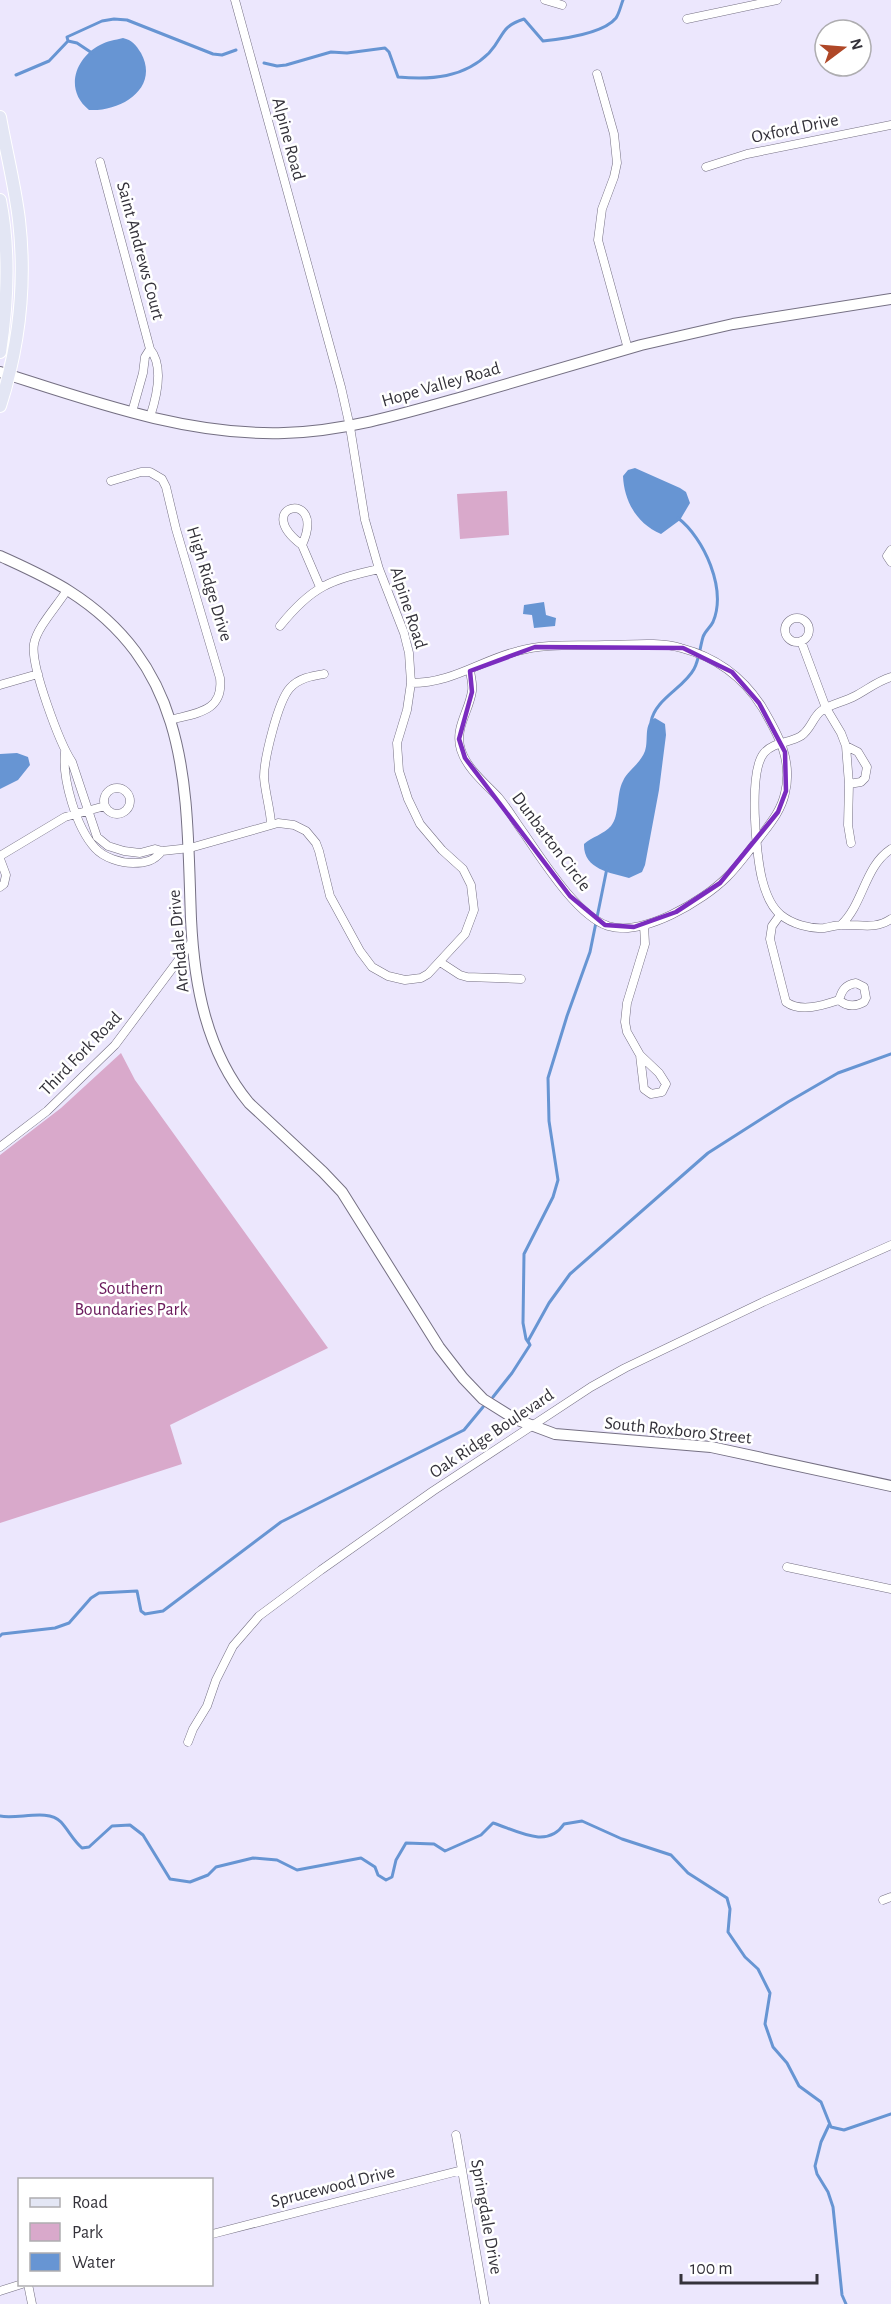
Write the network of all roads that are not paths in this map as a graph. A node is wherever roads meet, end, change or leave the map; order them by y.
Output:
1 (235, 0) edge
2 (545, 0) edge
3 (777, 0) edge
4 (562, 5) dead end
5 (687, 19) dead end
6 (597, 74) dead end
7 (0, 117) edge
8 (891, 125) edge
9 (100, 162) dead end
10 (706, 167) dead end
11 (0, 200) edge
12 (891, 300) edge
13 (150, 349) junction
14 (628, 349) junction
15 (0, 351) edge
16 (5, 374) edge
17 (0, 406) edge
18 (132, 412) junction
19 (150, 417) junction
20 (350, 427) junction
21 (111, 481) dead end
22 (302, 544) junction
23 (891, 550) edge
24 (0, 556) edge
25 (891, 562) edge
26 (379, 569) junction
27 (320, 586) junction
28 (68, 590) junction
29 (280, 626) dead end
30 (801, 641) dead end
31 (470, 671) junction
32 (38, 674) junction
33 (324, 674) dead end
34 (891, 677) edge
35 (411, 682) junction
36 (0, 685) edge
37 (826, 708) junction
38 (170, 720) junction
39 (782, 743) junction
40 (846, 746) junction
41 (65, 751) junction
42 (849, 784) junction
43 (105, 806) dead end
44 (87, 810) junction
45 (76, 813) junction
46 (271, 824) junction
47 (757, 841) junction
48 (851, 843) dead end
49 (190, 848) junction
50 (891, 849) edge
51 (162, 851) junction
52 (0, 857) edge
53 (0, 887) edge
54 (780, 915) junction
55 (891, 919) edge
56 (644, 925) junction
57 (841, 925) junction
58 (192, 942) junction
59 (440, 962) junction
60 (520, 980) dead end
61 (839, 1000) dead end
62 (640, 1055) junction
63 (0, 1147) edge
64 (891, 1245) edge
65 (531, 1426) junction
66 (891, 1486) edge
67 (788, 1567) dead end
68 (891, 1588) edge
69 (188, 1742) dead end
70 (456, 2135) dead end
71 (462, 2170) junction
72 (213, 2234) edge
73 (18, 2285) edge
74 (28, 2286) edge
75 (0, 2291) edge
76 (32, 2304) edge
77 (486, 2304) edge

1 - 20 street, Alpine Road
2 - 4 street
3 - 5 street
6 - 14 street
7 - 16 main road
8 - 10 street, Oxford Drive
9 - 13 street, Saint Andrews Court
11 - 15 main road
12 - 14 street, Hope Valley Road
13 - 18 street, Saint Andrews Court
13 - 19 street, Saint Andrews Court
14 - 20 street, Hope Valley Road
16 - 17 main road
16 - 18 street, Hope Valley Road
18 - 19 street, Hope Valley Road
19 - 20 street, Hope Valley Road
20 - 26 street, Alpine Road
21 - 38 street, High Ridge Drive
22 - 22 street
22 - 27 street
23 - 25 street
24 - 28 street, Archdale Drive
26 - 27 street
26 - 35 street, Alpine Road
27 - 29 street
28 - 32 street
28 - 38 street, Archdale Drive
30 - 37 street
31 - 35 street, Dunbarton Circle
31 - 39 street, Dunbarton Circle
31 - 56 street, Dunbarton Circle
32 - 36 street
32 - 41 street
33 - 46 street
34 - 37 street
35 - 59 street, Alpine Road
37 - 39 street
37 - 40 street
38 - 49 street, Archdale Drive
39 - 47 street, Dunbarton Circle
39 - 47 street
40 - 42 street
40 - 42 street
41 - 44 street
41 - 45 street
42 - 48 street
43 - 44 street
44 - 45 street
44 - 51 street
45 - 51 street
45 - 52 street
46 - 49 street, Alpine Road
46 - 59 street, Alpine Road
47 - 54 street
47 - 56 street, Dunbarton Circle
49 - 51 street, Alpine Road
49 - 58 street, Archdale Drive
50 - 57 street
52 - 53 street
54 - 57 street
54 - 61 street
55 - 57 street
56 - 62 street
58 - 63 street, Third Fork Road
58 - 65 street, Archdale Drive
59 - 60 street
62 - 62 street
64 - 65 street, Oak Ridge Boulevard
65 - 66 street, South Roxboro Street
65 - 69 street, Oak Ridge Boulevard
67 - 68 street
70 - 71 street, Springdale Drive
71 - 72 street, Sprucewood Drive
71 - 77 street, Springdale Drive
73 - 75 street
74 - 76 street

